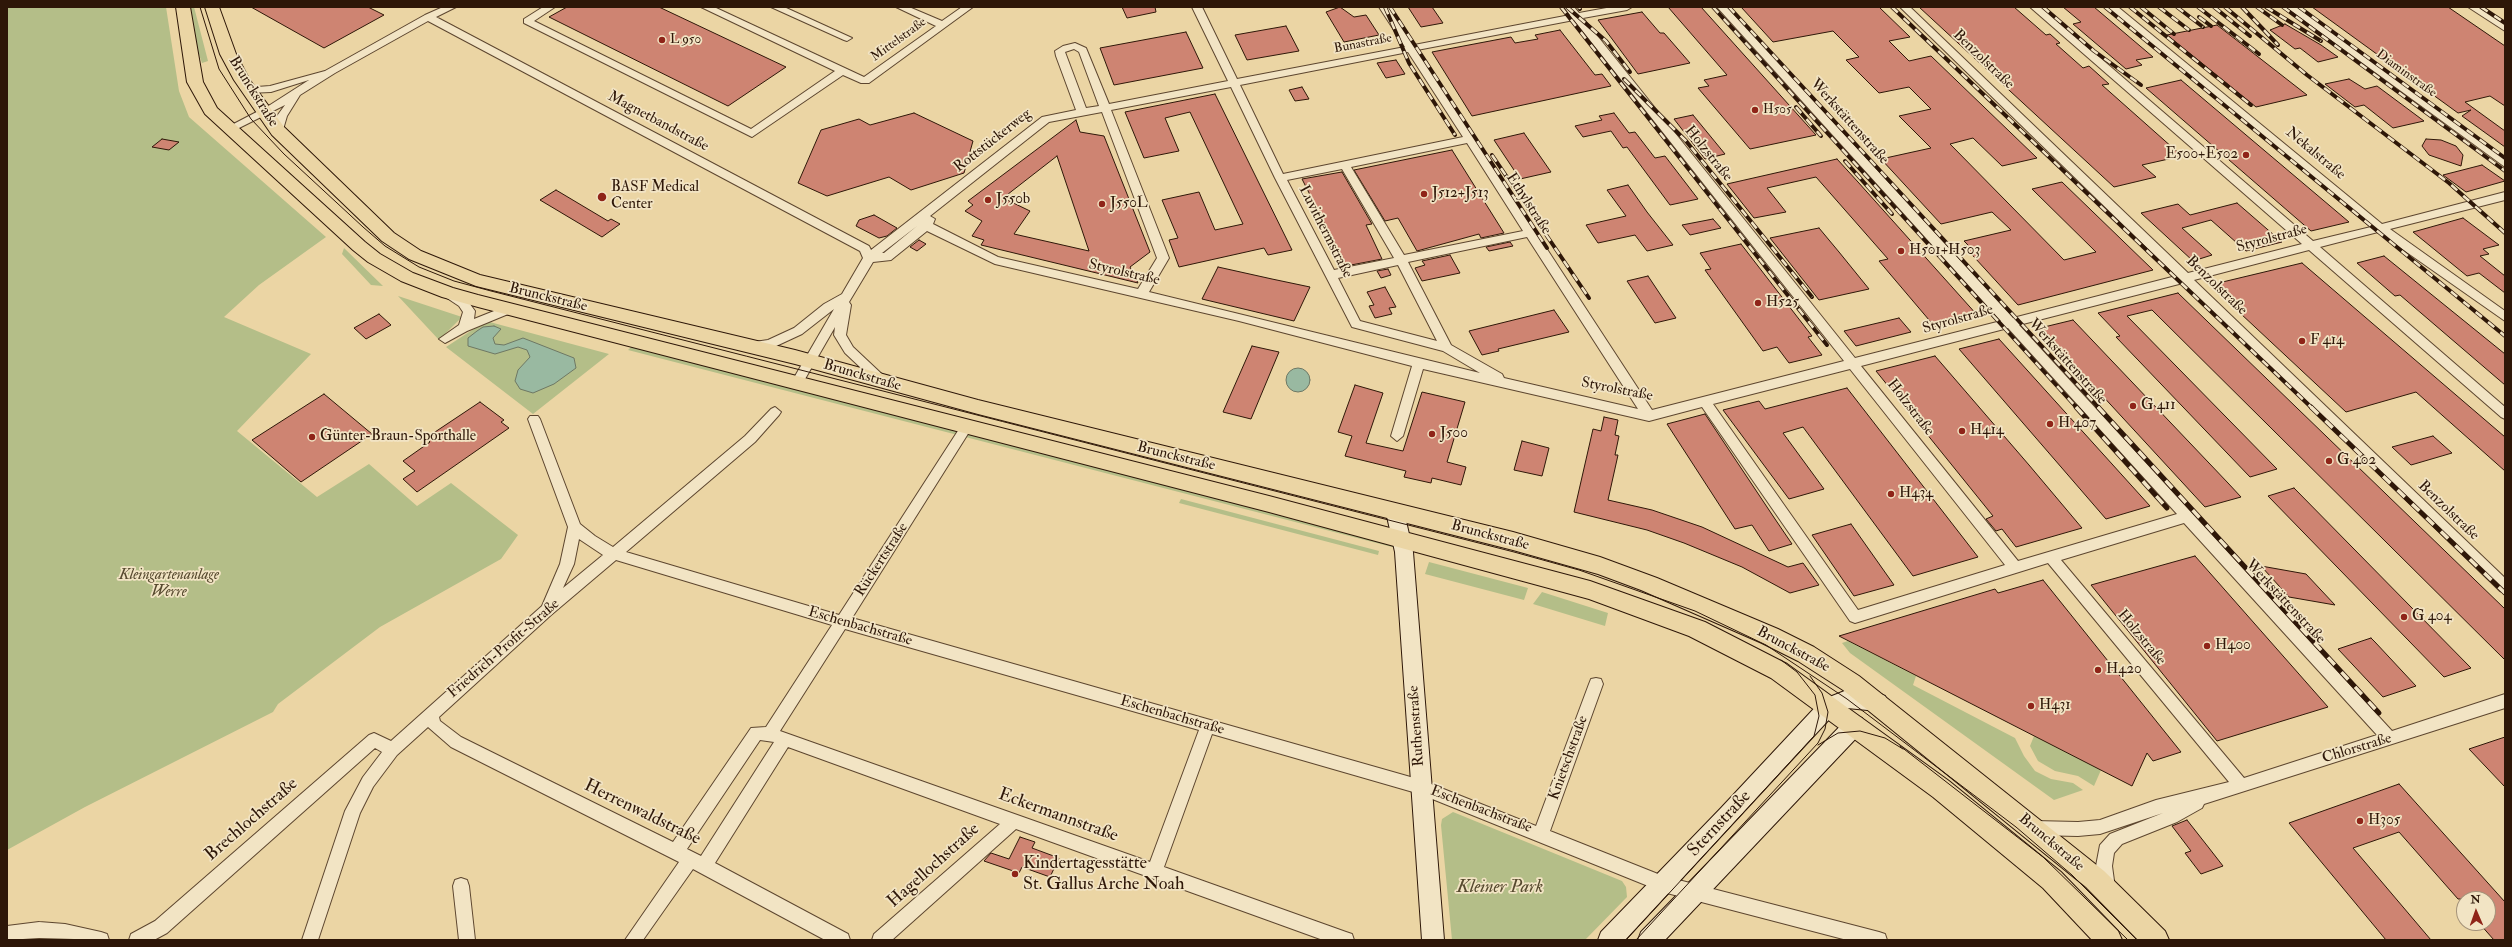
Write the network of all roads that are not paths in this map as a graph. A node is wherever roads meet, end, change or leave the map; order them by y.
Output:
1 (183, 7) edge
2 (212, 7) edge
3 (438, 7) edge
4 (451, 7) edge
5 (550, 7) edge
6 (706, 7) edge
7 (776, 7) edge
8 (901, 7) edge
9 (968, 7) edge
10 (1197, 7) edge
11 (1384, 7) edge
12 (1569, 7) edge
13 (1627, 7) edge
14 (1722, 7) edge
15 (1905, 7) edge
16 (2035, 7) edge
17 (2112, 7) edge
18 (2291, 7) edge
19 (2473, 7) edge
20 (1576, 16) junction
21 (428, 17) junction
22 (942, 25) junction
23 (2505, 28) edge
24 (847, 38) dead end
25 (1411, 48) junction
26 (331, 70) junction
27 (842, 71) junction
28 (1233, 82) junction
29 (248, 90) junction
30 (300, 91) junction
31 (1104, 108) junction
32 (264, 112) junction
33 (1082, 112) junction
34 (228, 129) junction
35 (278, 131) junction
36 (1468, 139) junction
37 (2505, 164) edge
38 (1346, 165) junction
39 (1280, 178) junction
40 (2505, 196) edge
41 (922, 223) junction
42 (2380, 228) junction
43 (1530, 233) junction
44 (2311, 246) junction
45 (868, 258) junction
46 (1401, 260) junction
47 (1331, 275) junction
48 (2185, 278) junction
49 (448, 293) junction
50 (1142, 294) junction
51 (846, 297) junction
52 (509, 309) junction
53 (2505, 317) edge
54 (2010, 322) junction
55 (463, 328) junction
56 (445, 339) dead end
57 (750, 346) junction
58 (1447, 348) junction
59 (809, 361) junction
60 (1419, 363) junction
61 (1854, 365) junction
62 (882, 381) junction
63 (1506, 382) junction
64 (797, 383) junction
65 (1705, 402) junction
66 (775, 412) dead end
67 (2505, 414) edge
68 (1649, 416) junction
69 (534, 419) dead end
70 (967, 426) junction
71 (1397, 436) dead end
72 (1395, 512) junction
73 (2186, 517) junction
74 (576, 528) junction
75 (1403, 539) junction
76 (614, 554) junction
77 (2051, 557) junction
78 (2015, 568) junction
79 (2505, 587) edge
80 (546, 610) junction
81 (843, 622) junction
82 (1596, 684) dead end
83 (1878, 702) junction
84 (2505, 702) edge
85 (1829, 706) junction
86 (431, 716) junction
87 (1855, 725) junction
88 (1208, 726) junction
89 (770, 735) junction
90 (2389, 738) junction
91 (392, 750) junction
92 (2241, 786) junction
93 (1421, 787) junction
94 (2166, 811) junction
95 (1014, 822) junction
96 (2034, 828) junction
97 (1541, 833) junction
98 (690, 859) junction
99 (1154, 872) junction
100 (1663, 884) junction
101 (461, 886) dead end
102 (1696, 891) junction
103 (2108, 892) junction
104 (7, 934) edge
105 (101, 940) edge
106 (137, 940) edge
107 (310, 940) edge
108 (467, 940) edge
109 (633, 940) edge
110 (842, 940) edge
111 (880, 940) edge
112 (1346, 940) edge
113 (1433, 940) edge
114 (1609, 940) edge
115 (1649, 940) edge
116 (1879, 940) edge
117 (2109, 940) edge
118 (2156, 940) edge

1 - 34 main road, Brunckstraße
2 - 29 main road, Brunckstraße
3 - 21 street
4 - 21 street
5 - 27 street
6 - 27 street
7 - 24 street
8 - 22 street
9 - 22 street, Mittelstraße
10 - 28 street, Luvithermstraße
11 - 25 street, Ethylstraße
12 - 20 street, Holzstraße
13 - 20 street, Bunastraße
14 - 54 street, Werkstättenstraße
15 - 48 street, Benzolstraße
16 - 44 street
17 - 42 street, Nekalstraße
18 - 37 street, Diaminstraße
19 - 23 street
20 - 25 street, Bunastraße
20 - 61 street, Holzstraße
21 - 26 street
21 - 45 street, Magnetbandstraße
22 - 27 street, Mittelstraße
25 - 28 street, Bunastraße
25 - 36 street, Ethylstraße
26 - 29 street
26 - 30 street
28 - 31 street, Bunastraße
28 - 39 street, Luvithermstraße
29 - 32 main road, Brunckstraße
30 - 32 street
30 - 35 street
31 - 33 street, Rottstückerweg
31 - 33 street
31 - 50 street
32 - 34 street
32 - 35 main road, Brunckstraße
33 - 41 street, Rottstückerweg
34 - 49 main road, Brunckstraße
35 - 57 main road, Brunckstraße
36 - 38 street
36 - 43 street, Ethylstraße
38 - 39 street
38 - 46 street
39 - 47 street, Luvithermstraße
40 - 42 street, Styrolstraße
41 - 45 street
41 - 50 street, Styrolstraße
42 - 44 street, Styrolstraße
42 - 53 street, Nekalstraße
43 - 46 street
43 - 68 street, Ethylstraße
44 - 48 street, Styrolstraße
44 - 67 street
45 - 51 street
46 - 47 street
46 - 58 street
47 - 58 street, Luvithermstraße
48 - 54 street, Styrolstraße
48 - 79 street, Benzolstraße
49 - 52 main road, Brunckstraße
49 - 55 street
50 - 60 street, Styrolstraße
51 - 57 street
51 - 59 street
51 - 62 street
52 - 55 street
52 - 64 main road, Brunckstraße
54 - 61 street, Styrolstraße
54 - 73 street, Werkstättenstraße
55 - 56 street
57 - 59 main road, Brunckstraße
58 - 63 street, Luvithermstraße
59 - 62 main road, Brunckstraße
59 - 64 street
60 - 63 street, Styrolstraße
60 - 71 street
61 - 65 street, Styrolstraße
61 - 78 street, Holzstraße
62 - 72 main road, Brunckstraße
63 - 68 street, Styrolstraße
64 - 70 main road, Brunckstraße
65 - 68 street, Styrolstraße
65 - 78 street
66 - 76 street, Friedrich-Profit-Straße
69 - 74 street, Eschenbachstraße
70 - 75 main road, Brunckstraße
70 - 81 street, Rückertstraße
72 - 75 main road, Ruthenstraße
72 - 83 main road, Brunckstraße
73 - 77 street
73 - 90 street, Werkstättenstraße
74 - 76 street, Eschenbachstraße
74 - 80 street
75 - 85 main road, Brunckstraße
75 - 93 main road, Ruthenstraße
76 - 80 street, Friedrich-Profit-Straße
76 - 81 street, Eschenbachstraße
77 - 78 street
77 - 92 street, Holzstraße
80 - 86 street, Friedrich-Profit-Straße
81 - 88 street, Eschenbachstraße
81 - 89 street, Rückertstraße
82 - 97 street, Knietschstraße
83 - 85 main road
83 - 96 main road, Brunckstraße
84 - 90 street, Chlorstraße
85 - 87 main road, Brunckstraße
85 - 100 main road, Sternstraße
86 - 91 street, Friedrich-Profit-Straße
86 - 98 street, Herrenwaldstraße
87 - 102 main road, Sternstraße
87 - 117 main road, Brunckstraße
88 - 93 street, Eschenbachstraße
88 - 99 street
89 - 95 street, Eckermannstraße
89 - 98 street, Rückertstraße
89 - 98 street, Rückertstraße
90 - 92 street, Chlorstraße
91 - 106 street, Brechlochstraße
91 - 107 street, Friedrich-Profit-Straße
92 - 94 street, Chlorstraße
93 - 97 street, Eschenbachstraße
93 - 113 main road, Ruthenstraße
94 - 96 street
94 - 103 street
95 - 99 street, Eckermannstraße
95 - 111 street, Hagellochstraße
96 - 103 main road, Brunckstraße
97 - 100 street, Eschenbachstraße
98 - 109 street, Rückertstraße
98 - 110 street, Herrenwaldstraße
99 - 112 street, Eckermannstraße
100 - 102 street, Eschenbachstraße
100 - 114 main road, Sternstraße
101 - 108 street
102 - 115 main road, Sternstraße
102 - 116 street, Eschenbachstraße
103 - 118 main road, Brunckstraße
104 - 105 street

